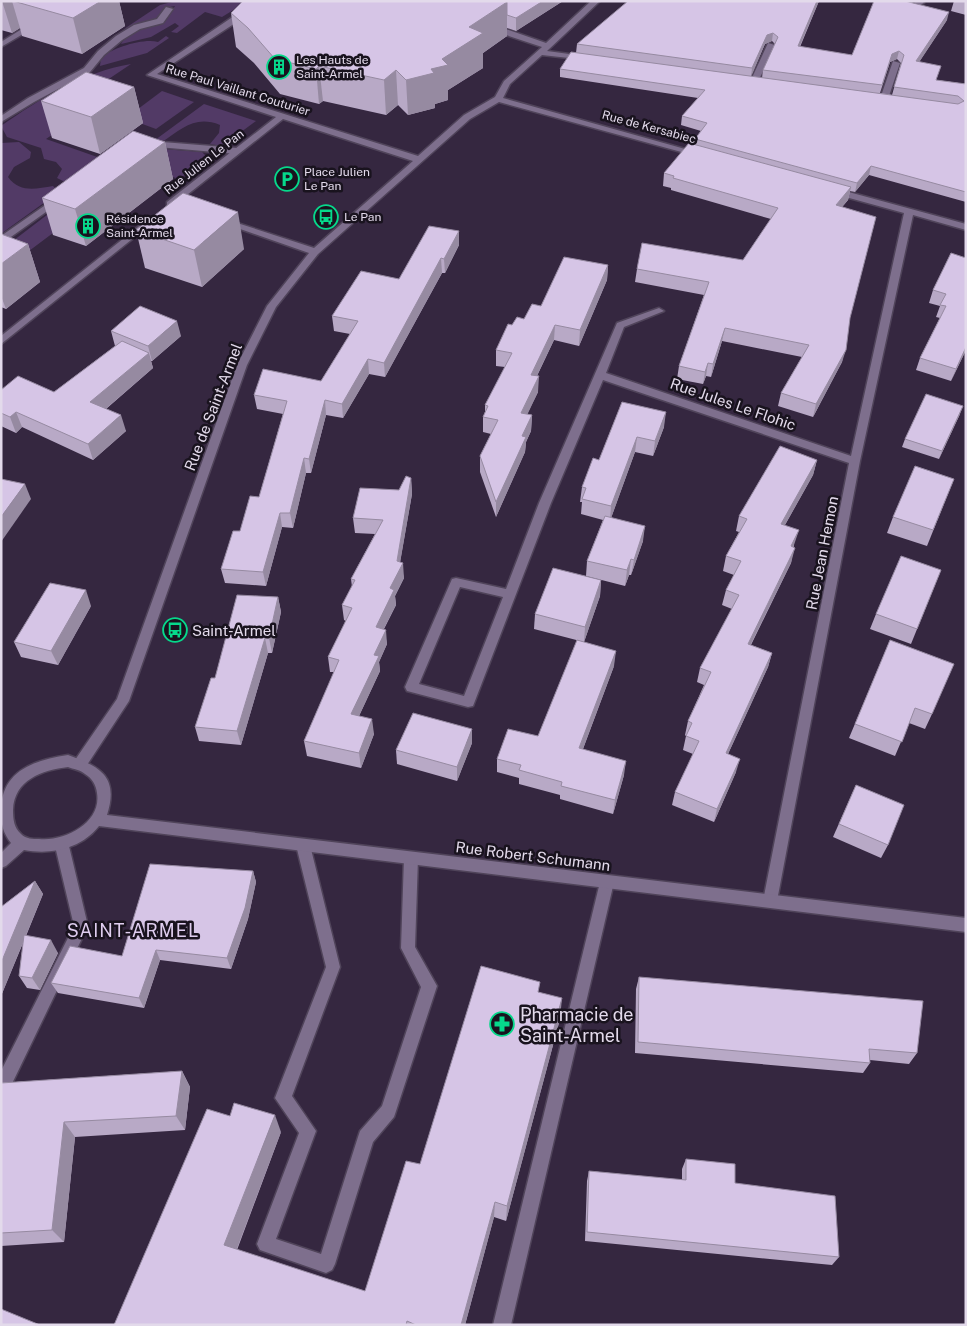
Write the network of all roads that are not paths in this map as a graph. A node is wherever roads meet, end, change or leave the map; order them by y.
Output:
1 (596, 1) edge
2 (169, 9) dead end
3 (240, 16) edge
4 (42, 20) edge
5 (481, 23) edge
6 (1, 45) edge
7 (771, 45) edge
8 (542, 49) junction
9 (598, 60) edge
10 (896, 63) edge
11 (745, 81) edge
12 (754, 82) junction
13 (764, 83) edge
14 (874, 98) edge
15 (498, 99) junction
16 (884, 99) junction
17 (893, 100) edge
18 (282, 116) junction
19 (1, 120) edge
20 (140, 142) edge
21 (237, 151) junction
22 (708, 156) edge
23 (420, 160) junction
24 (823, 188) edge
25 (64, 194) edge
26 (909, 212) junction
27 (215, 219) edge
28 (966, 227) edge
29 (1, 241) edge
30 (315, 252) junction
31 (659, 311) dead end
32 (1, 341) edge
33 (600, 375) junction
34 (855, 461) junction
35 (510, 594) junction
36 (80, 764) junction
37 (6, 785) edge
38 (97, 820) junction
39 (21, 843) junction
40 (303, 845) junction
41 (62, 846) junction
42 (411, 858) junction
43 (1, 862) edge
44 (607, 882) junction
45 (770, 901) junction
46 (966, 925) edge
47 (1, 1088) edge
48 (502, 1325) edge

1 - 8 street, Rue de Saint-Armel
2 - 19 street
3 - 18 street, Rue Paul Vaillant Couturier
4 - 6 street
5 - 8 street
7 - 12 street
8 - 9 street
8 - 15 street, Rue de Saint-Armel
10 - 16 street
11 - 12 street
12 - 13 street
14 - 16 street
15 - 22 street, Rue de Kersabiec
15 - 23 street, Rue de Saint-Armel
16 - 17 street
18 - 21 street, Rue Julien Le Pan
18 - 23 street, Rue Paul Vaillant Couturier
20 - 21 street
21 - 32 street, Rue Julien Le Pan
23 - 30 street, Rue de Saint-Armel
24 - 26 street
25 - 29 street
26 - 28 street
26 - 34 street, Rue Jean Hemon
27 - 30 street
30 - 36 street, Rue de Saint-Armel
31 - 33 street
33 - 34 street, Rue Jules Le Flohic
33 - 35 street
34 - 45 street, Rue Jean Hemon
35 - 35 street
36 - 37 street
36 - 38 street
37 - 39 street
38 - 40 street, Rue Robert Schumann
38 - 41 street
39 - 41 street
39 - 43 street
40 - 42 street, Rue Robert Schumann
40 - 42 street
41 - 47 street
42 - 44 street, Rue Robert Schumann
44 - 45 street, Rue Robert Schumann
44 - 48 street
45 - 46 street, Rue Robert Schumann

